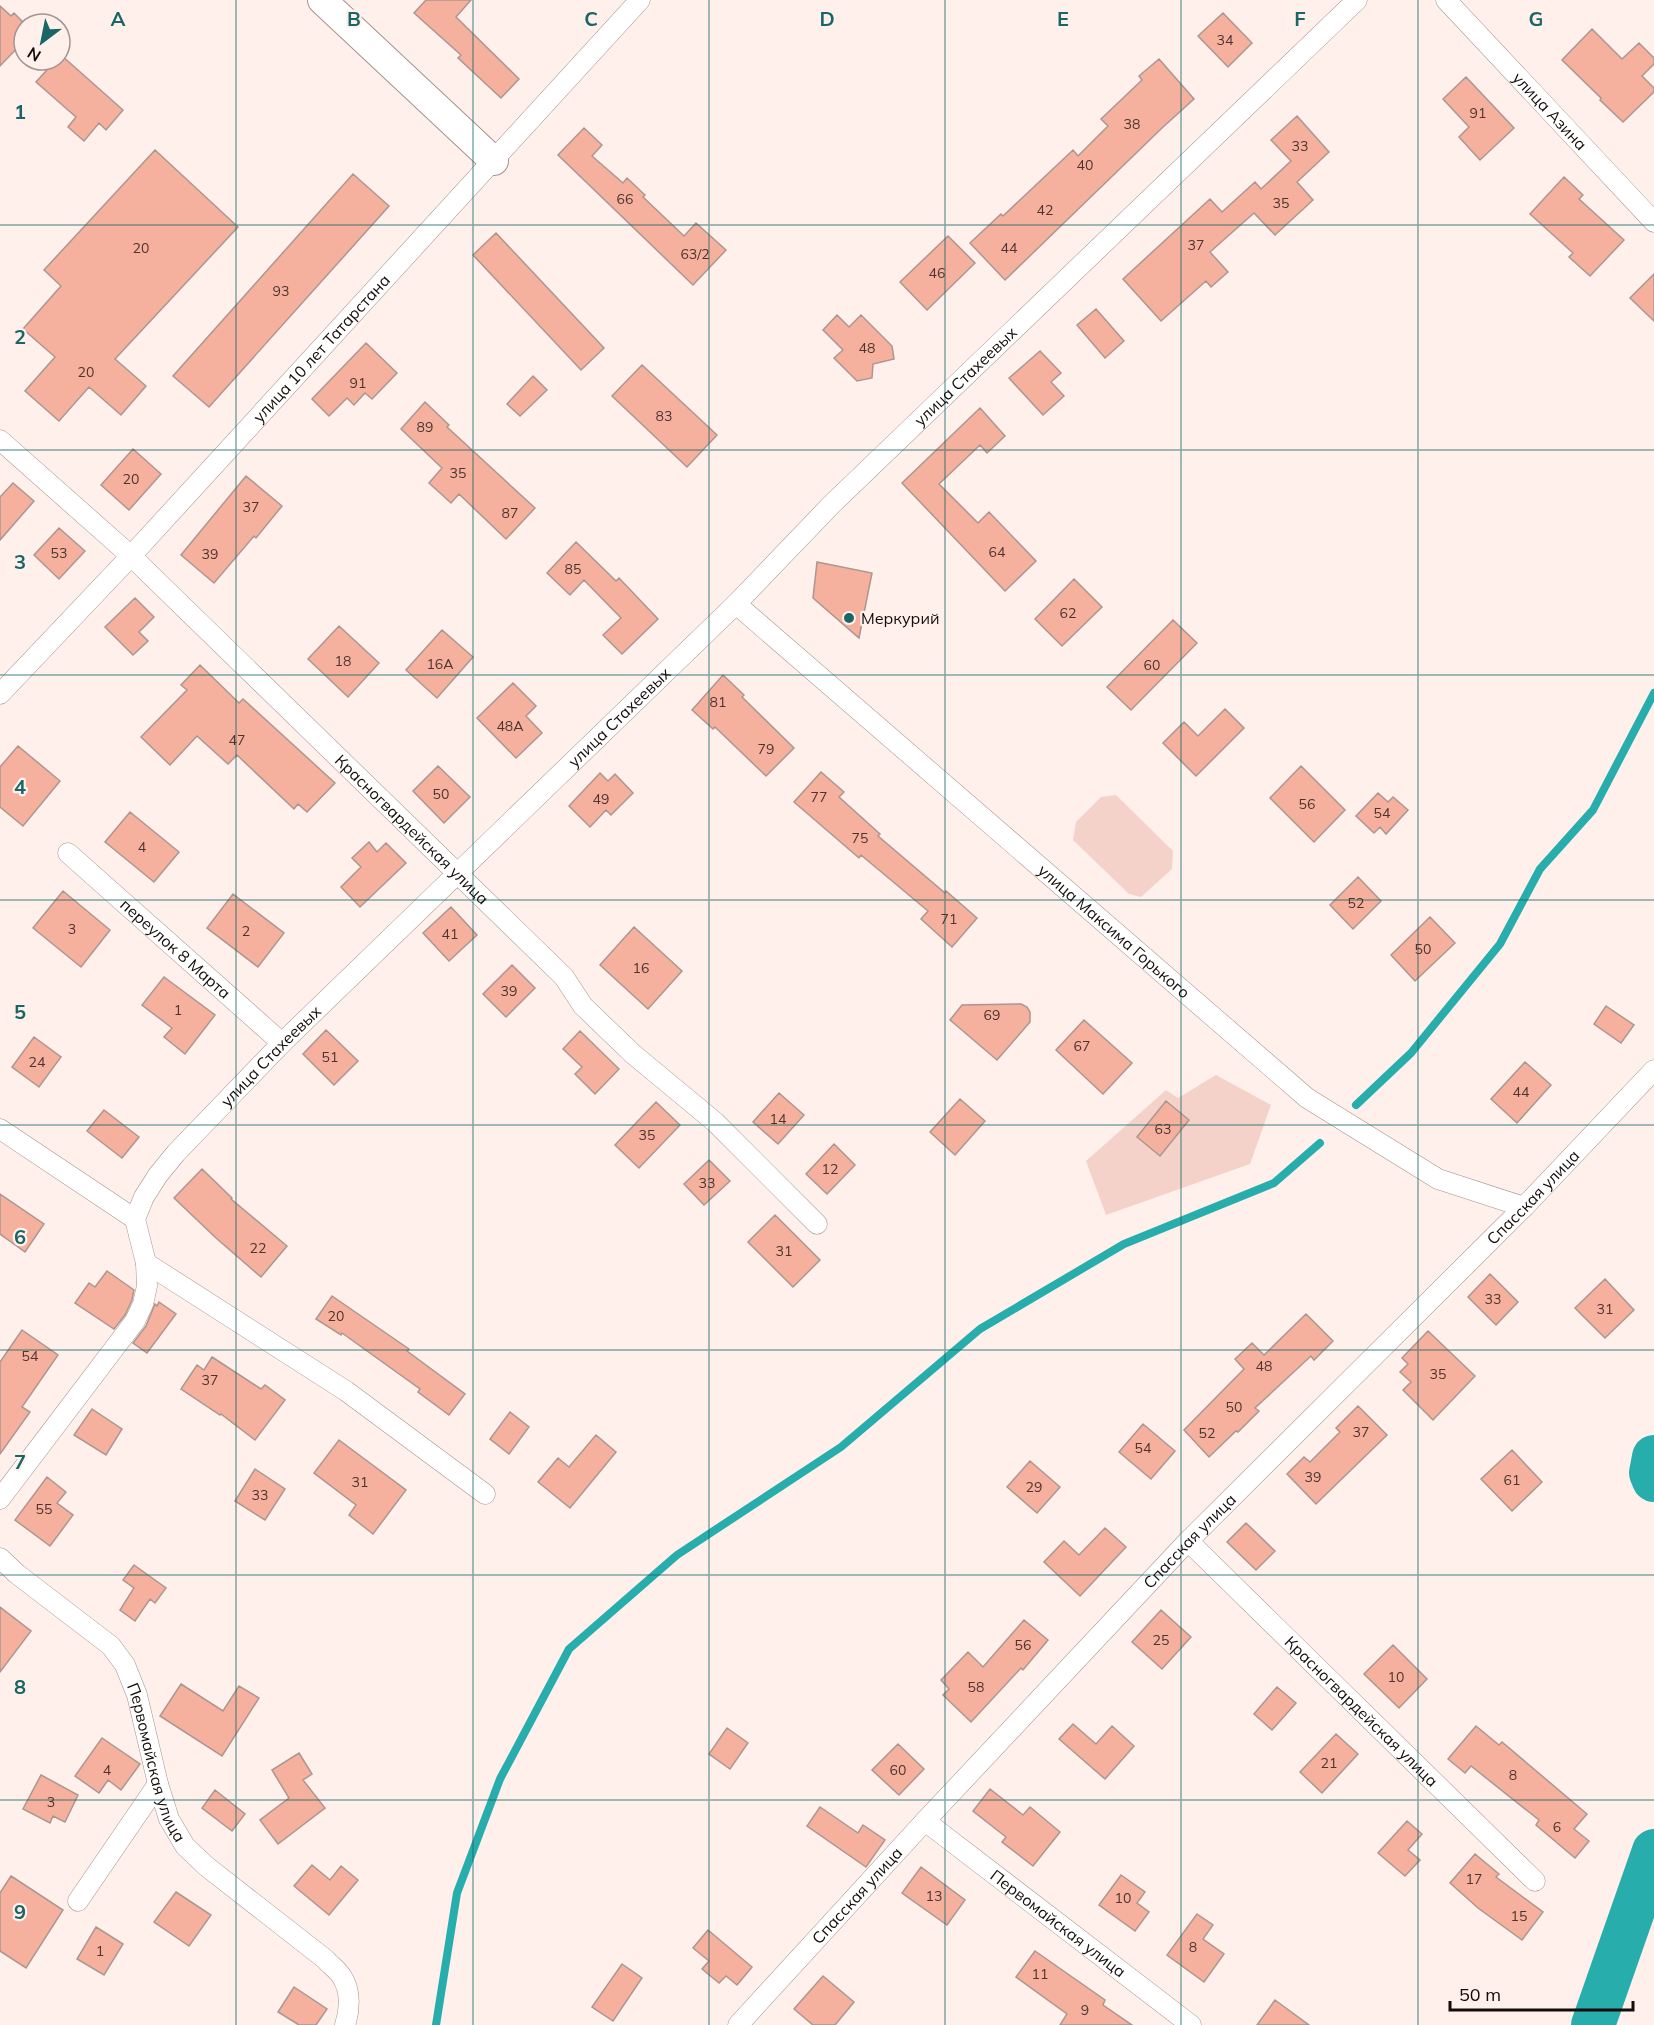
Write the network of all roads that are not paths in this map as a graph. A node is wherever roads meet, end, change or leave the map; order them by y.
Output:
1 (322, 0) edge
2 (640, 0) edge
3 (1357, 0) edge
4 (1446, 0) edge
5 (494, 161) junction
6 (1654, 222) edge
7 (0, 440) edge
8 (132, 556) junction
9 (736, 604) junction
10 (0, 694) edge
11 (68, 853) dead end
12 (457, 872) junction
13 (282, 1043) junction
14 (1654, 1070) edge
15 (0, 1129) edge
16 (1524, 1207) junction
17 (135, 1219) junction
18 (817, 1224) dead end
19 (146, 1263) junction
20 (485, 1494) dead end
21 (0, 1499) edge
22 (1188, 1541) junction
23 (0, 1558) edge
24 (158, 1784) junction
25 (925, 1821) junction
26 (1535, 1881) dead end
27 (78, 1901) dead end
28 (345, 2025) edge
29 (738, 2025) edge
30 (1191, 2025) edge

1 - 5 street
2 - 5 street, улица 10 лет Татарстана
3 - 9 street, улица Стахеевых
4 - 6 street, улица Азина
5 - 8 street, улица 10 лет Татарстана
7 - 8 street, Красногвардейская улица
8 - 10 street, улица 10 лет Татарстана
8 - 12 street, Красногвардейская улица
9 - 12 street, улица Стахеевых
9 - 16 street, улица Максима Горького
11 - 13 street, переулок 8 Марта
12 - 13 street, улица Стахеевых
12 - 18 street, Красногвардейская улица
13 - 17 street, улица Стахеевых
14 - 16 street, Спасская улица
15 - 17 street
16 - 22 street, Спасская улица
17 - 19 street
19 - 20 street
19 - 21 street
22 - 25 street, Спасская улица
22 - 26 street, Красногвардейская улица
23 - 24 street, Первомайская улица
24 - 27 street
24 - 28 street, Первомайская улица
25 - 29 street, Спасская улица
25 - 30 street, Первомайская улица

